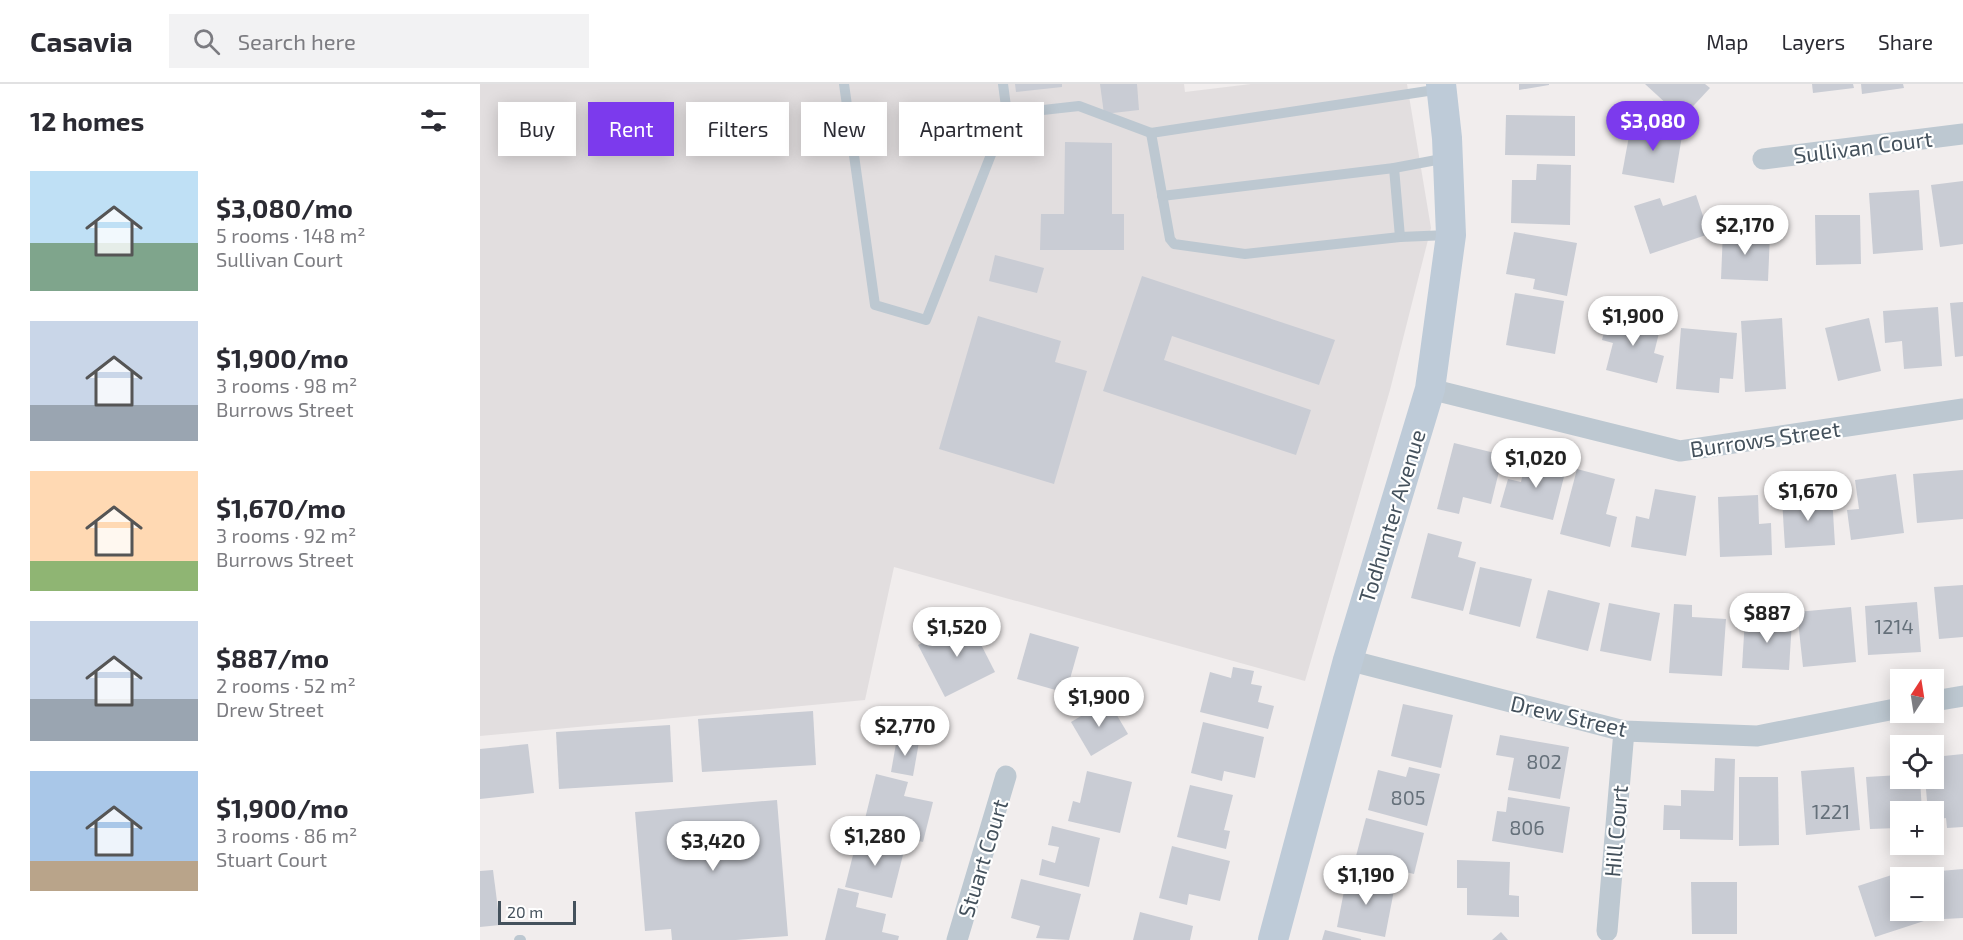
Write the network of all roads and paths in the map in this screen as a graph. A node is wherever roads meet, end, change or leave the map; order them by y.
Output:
1 (844, 84) edge
2 (1003, 84) edge
3 (1441, 87) edge
4 (1005, 102) edge
5 (1044, 110) edge
6 (1151, 133) junction
7 (1963, 134) edge
8 (990, 156) edge
9 (1447, 158) junction
10 (1763, 159) dead end
11 (1394, 168) junction
12 (1162, 196) junction
13 (1450, 235) junction
14 (1400, 237) junction
15 (1430, 389) junction
16 (1963, 409) edge
17 (1348, 660) junction
18 (1963, 696) edge
19 (1944, 700) edge
20 (1890, 710) edge
21 (1623, 731) junction
22 (1006, 776) dead end
23 (1607, 931) dead end
24 (957, 940) edge
25 (1273, 940) edge

1 - 8 lane
2 - 4 lane
3 - 6 lane
3 - 9 street, Todhunter Avenue
5 - 6 lane
6 - 12 lane
7 - 10 street, Sullivan Court
9 - 11 lane
9 - 13 street, Todhunter Avenue
11 - 12 lane
11 - 14 lane
12 - 14 lane
13 - 14 lane
13 - 15 street, Todhunter Avenue
15 - 16 street, Burrows Street
15 - 17 street, Todhunter Avenue
17 - 21 street, Drew Street
17 - 25 street, Todhunter Avenue
18 - 19 street
20 - 21 street, Drew Street
21 - 23 street, Hill Court
22 - 24 street, Stuart Court

